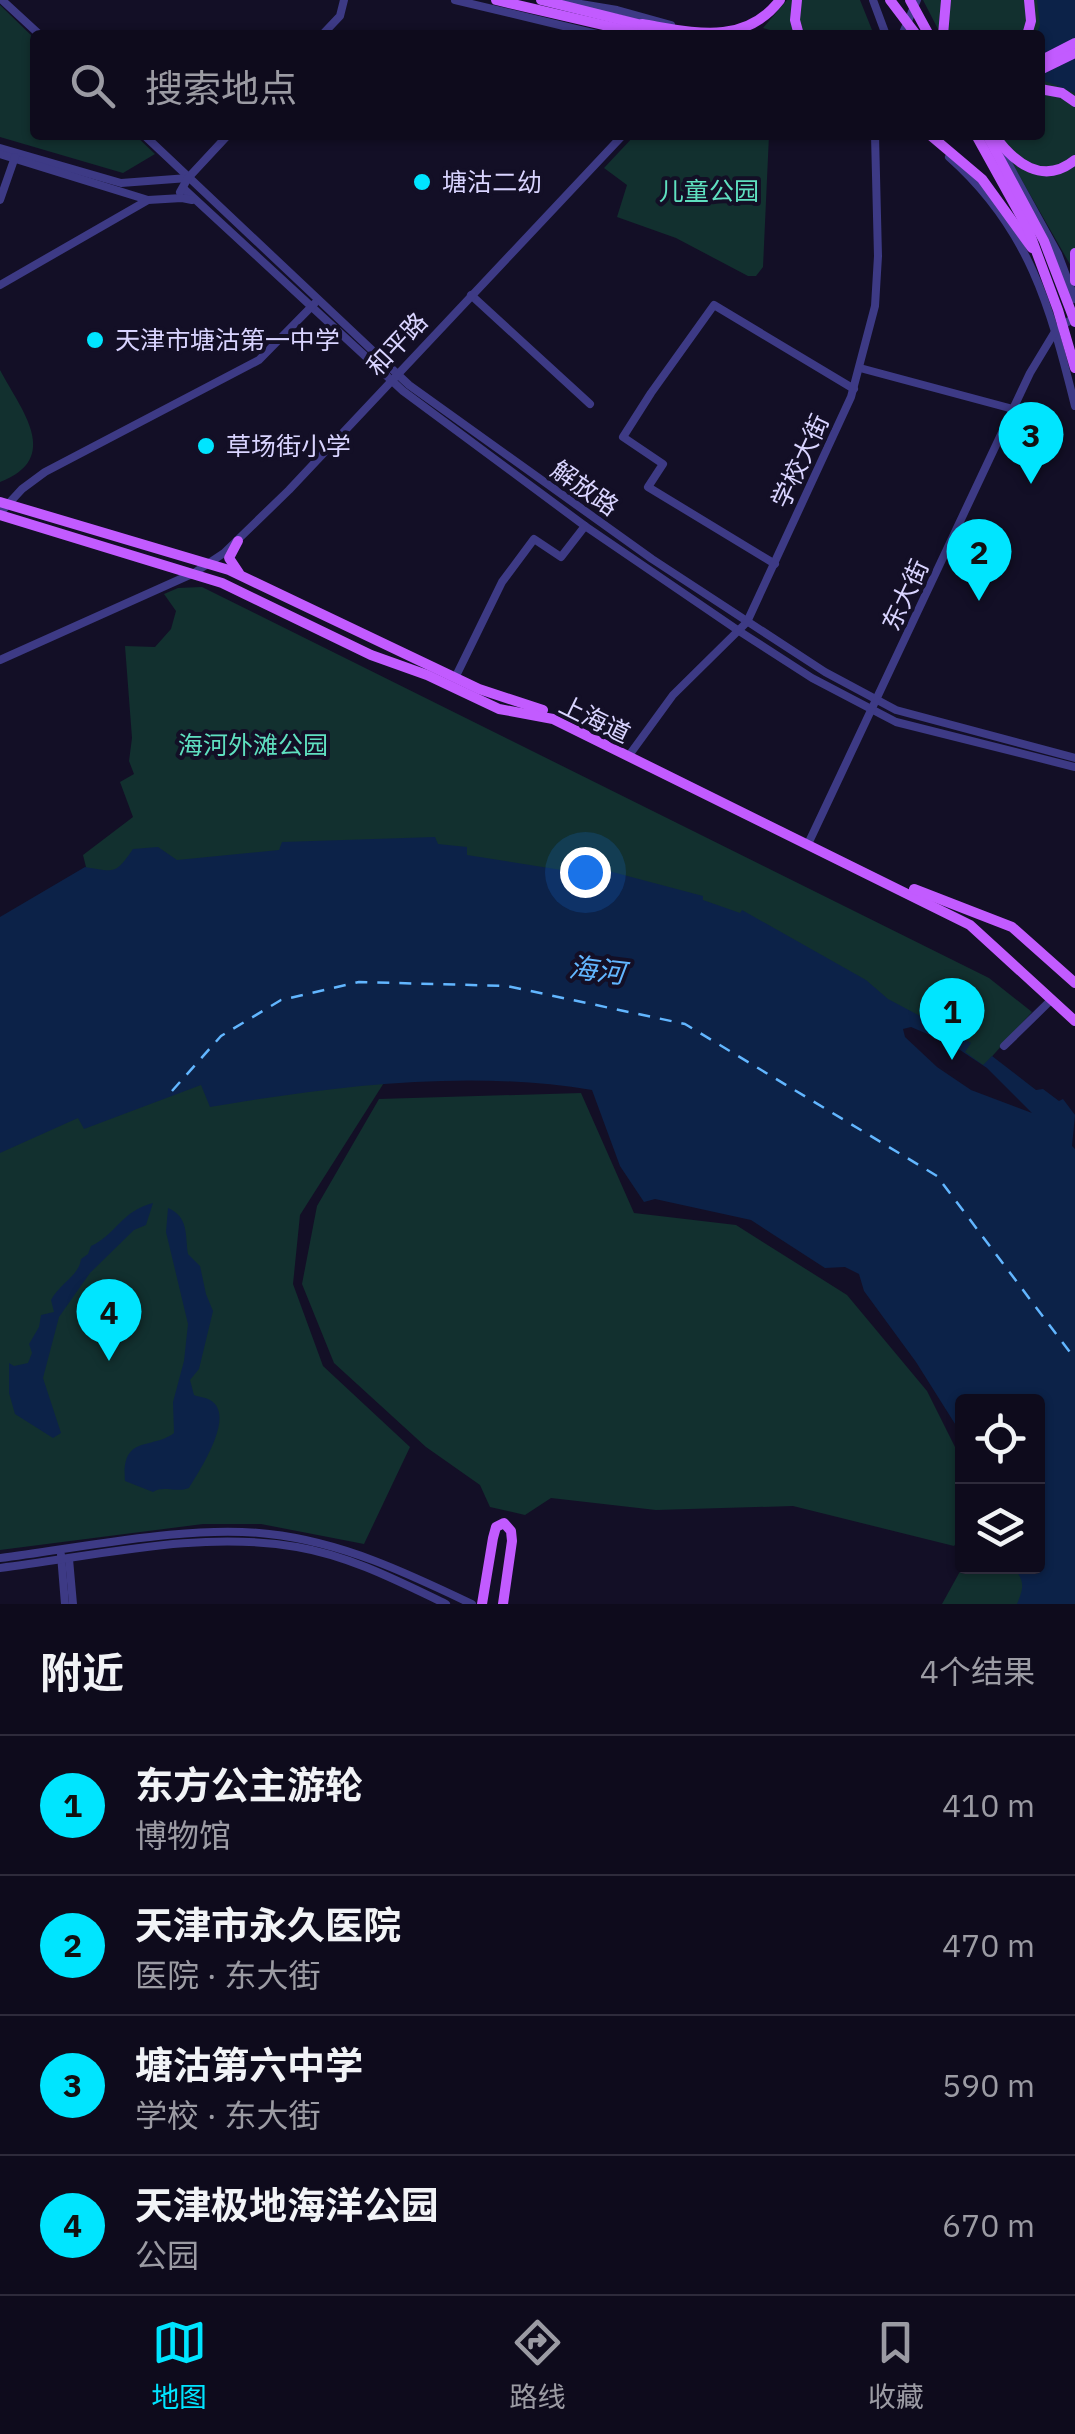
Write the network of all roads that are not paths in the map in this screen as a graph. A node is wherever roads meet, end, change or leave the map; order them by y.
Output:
1 (2, 0) edge
2 (344, 0) edge
3 (455, 0) edge
4 (496, 0) edge
5 (540, 0) edge
6 (559, 0) edge
7 (780, 0) edge
8 (797, 0) edge
9 (873, 0) edge
10 (890, 0) edge
11 (899, 0) edge
12 (913, 0) edge
13 (946, 0) edge
14 (1029, 0) edge
15 (35, 30) edge
16 (327, 30) edge
17 (580, 30) edge
18 (644, 30) edge
19 (687, 30) edge
20 (734, 30) edge
21 (797, 30) edge
22 (884, 30) edge
23 (904, 30) edge
24 (913, 30) edge
25 (914, 30) edge
26 (927, 30) edge
27 (943, 30) edge
28 (1029, 30) edge
29 (1075, 43) edge
30 (1075, 53) edge
31 (1045, 59) edge
32 (1045, 68) edge
33 (1045, 90) edge
34 (1075, 102) edge
35 (149, 140) edge
36 (223, 140) edge
37 (618, 140) edge
38 (875, 140) edge
39 (931, 140) edge
40 (932, 140) edge
41 (979, 140) edge
42 (991, 140) edge
43 (991, 140) edge
44 (993, 140) edge
45 (0, 150) edge
46 (15, 155) junction
47 (1075, 160) edge
48 (188, 178) junction
49 (161, 179) junction
50 (184, 189) junction
51 (164, 199) junction
52 (0, 200) edge
53 (148, 200) junction
54 (200, 204) junction
55 (1075, 253) edge
56 (1038, 257) junction
57 (1075, 281) edge
58 (0, 285) edge
59 (471, 296) junction
60 (1075, 296) edge
61 (314, 304) junction
62 (1049, 306) junction
63 (1075, 319) edge
64 (1056, 330) junction
65 (860, 368) junction
66 (1075, 368) edge
67 (390, 377) junction
68 (854, 389) junction
69 (590, 404) dead end
70 (1075, 406) edge
71 (1014, 409) junction
72 (2, 508) edge
73 (585, 526) junction
74 (238, 541) junction
75 (209, 563) junction
76 (775, 564) junction
77 (194, 573) junction
78 (244, 576) junction
79 (747, 622) junction
80 (739, 631) junction
81 (0, 647) edge
82 (2, 659) edge
83 (455, 678) junction
84 (878, 702) junction
85 (873, 711) junction
86 (630, 754) junction
87 (1075, 758) edge
88 (1075, 768) edge
89 (808, 844) junction
90 (1075, 982) edge
91 (1050, 1001) junction
92 (1075, 1021) edge
93 (1004, 1046) dead end
94 (65, 1555) junction
95 (0, 1558) edge
96 (0, 1568) edge
97 (69, 1604) edge
98 (446, 1604) edge
99 (472, 1604) edge
100 (482, 1604) edge
101 (502, 1604) edge

1 - 15 street
2 - 16 street
3 - 17 street
4 - 18 main road
5 - 18 main road
6 - 19 street
7 - 20 main road, bridge
8 - 21 main road
9 - 22 street
10 - 24 main road, bridge
11 - 25 main road, bridge
12 - 23 street
12 - 26 main road, bridge
13 - 27 main road
14 - 28 main road
29 - 31 main road
30 - 32 main road
33 - 34 main road
35 - 48 street, 解放路
36 - 48 street
37 - 59 street, 和平路
38 - 65 street, 学校大街
39 - 62 street
40 - 56 main road, bridge
41 - 56 main road, bridge
42 - 60 street
43 - 63 main road, bridge
44 - 47 main road
45 - 46 street
46 - 49 street
46 - 52 street
46 - 53 street
48 - 49 street
48 - 50 street
48 - 61 street, 解放路
49 - 53 street
50 - 51 street
50 - 54 street, 解放路
51 - 53 street
51 - 54 street
53 - 58 street
54 - 61 street, 解放路
55 - 57 main road
56 - 66 main road, bridge
59 - 67 street, 和平路
59 - 69 street
60 - 62 street
61 - 67 street, 解放路
61 - 67 street, 解放路
61 - 72 street
62 - 64 street
63 - 64 street, 东大街
64 - 70 street
64 - 71 street, 东大街
65 - 68 street, 学校大街
65 - 71 street
67 - 73 street, 解放路
67 - 74 street, 和平路
67 - 79 street, 解放路
68 - 76 street, 学校大街
68 - 76 street
71 - 84 street, 东大街
72 - 75 main road, 上海道
72 - 77 main road, 上海道
73 - 80 street, 解放路
73 - 83 street
74 - 75 street, 和平路
74 - 78 main road
75 - 77 street, 和平路
75 - 78 main road, 上海道
76 - 79 street, 学校大街
77 - 82 street, 和平路
77 - 91 main road, 上海道
78 - 83 main road, 上海道
79 - 80 street, 学校大街
79 - 84 street, 解放路
80 - 85 street, 解放路
80 - 86 street, 学校大街
81 - 82 street
83 - 86 main road, 上海道
84 - 85 street, 东大街
84 - 87 street, 解放路
85 - 88 street, 解放路
85 - 89 street, 东大街
86 - 89 main road, 上海道
89 - 90 main road, 上海道
91 - 92 main road, 上海道
91 - 93 street
94 - 95 street
94 - 96 street
94 - 97 street
94 - 98 street
94 - 99 street
100 - 101 main road

